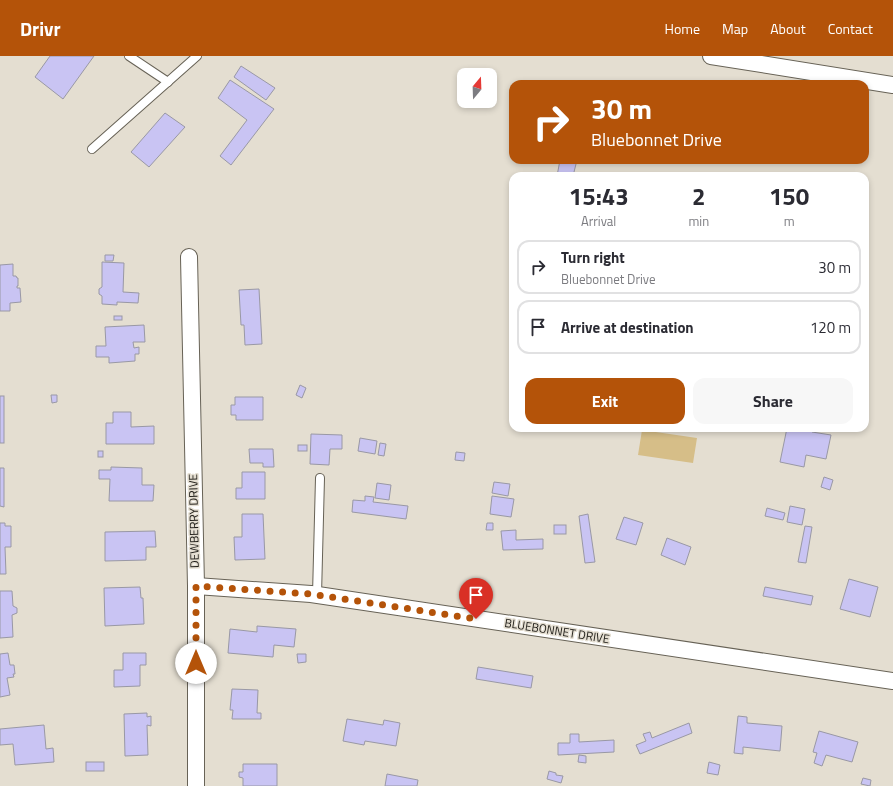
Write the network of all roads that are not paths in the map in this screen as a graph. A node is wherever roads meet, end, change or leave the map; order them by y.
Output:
1 (129, 56) edge
2 (197, 56) edge
3 (711, 56) edge
4 (862, 80) edge
5 (869, 81) edge
6 (168, 82) junction
7 (893, 85) edge
8 (92, 149) dead end
9 (189, 257) dead end
10 (320, 478) dead end
11 (196, 586) junction
12 (317, 595) junction
13 (893, 681) edge
14 (196, 786) edge

1 - 6 lane
2 - 6 lane
3 - 4 street
5 - 7 street
6 - 8 lane
9 - 11 street, DEWBERRY DRIVE
10 - 12 lane
11 - 12 street, BLUEBONNET DRIVE
11 - 14 street, DEWBERRY DRIVE
12 - 13 street, BLUEBONNET DRIVE

